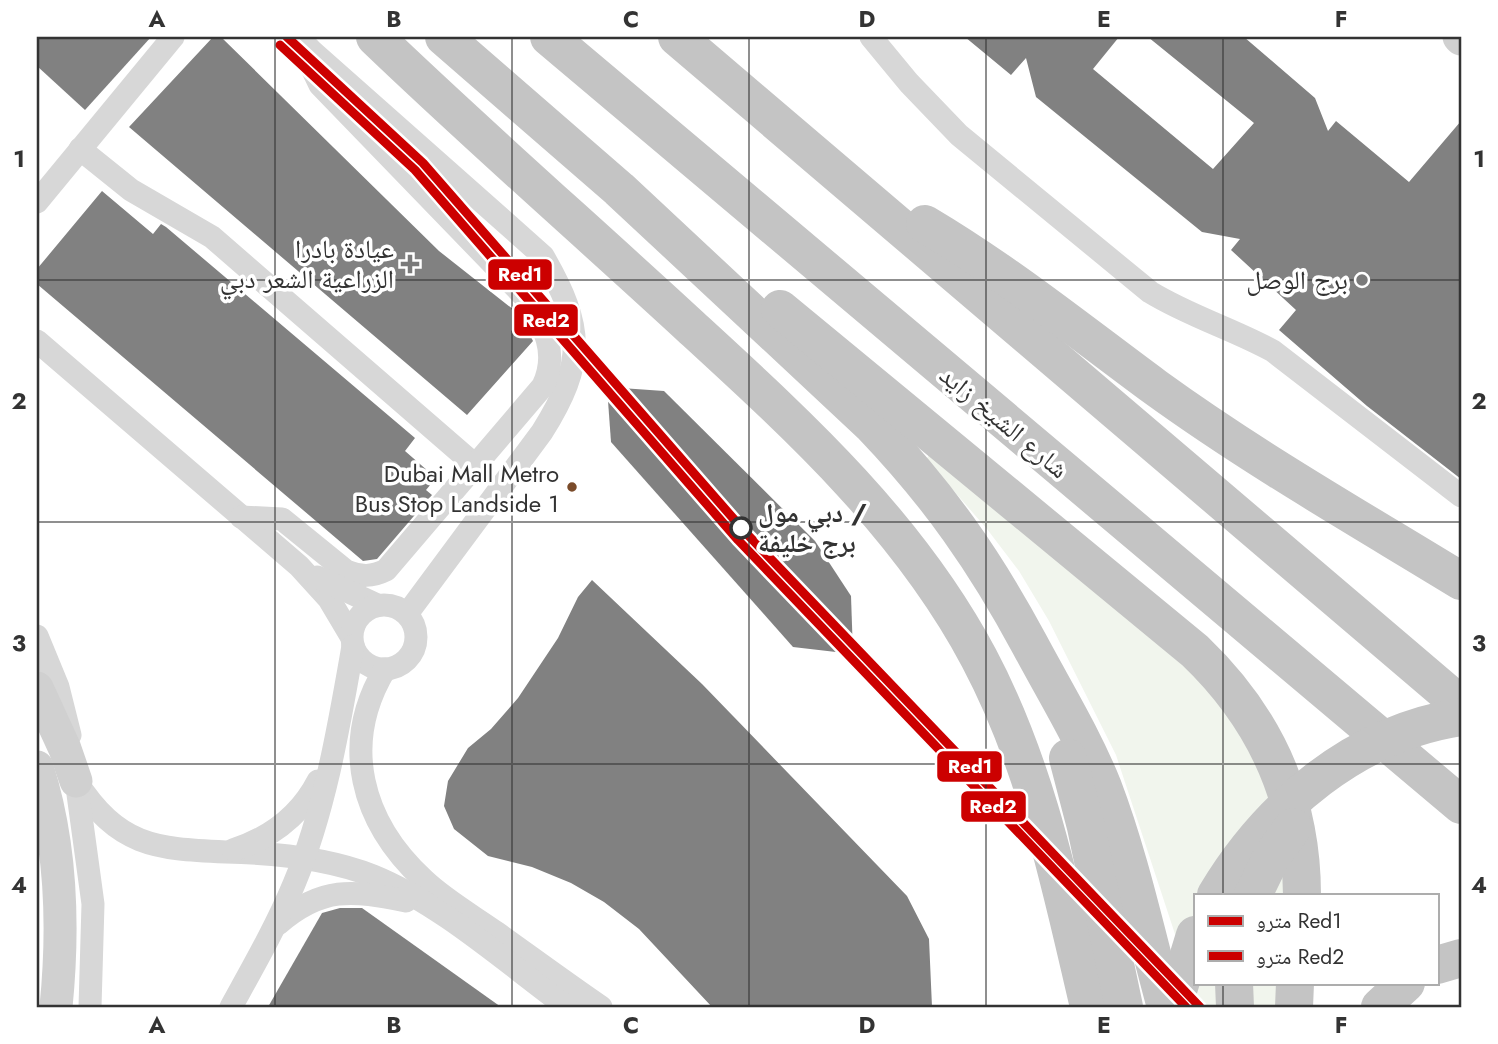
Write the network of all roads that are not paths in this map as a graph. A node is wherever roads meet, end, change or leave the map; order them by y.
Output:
1 (173, 37) edge
2 (375, 37) edge
3 (444, 37) edge
4 (549, 37) edge
5 (677, 37) edge
6 (871, 37) edge
7 (303, 42) edge
8 (80, 149) junction
9 (835, 172) junction
10 (619, 189) junction
11 (37, 202) edge
12 (37, 341) edge
13 (476, 466) junction
14 (1461, 496) edge
15 (241, 517) junction
16 (299, 566) junction
17 (1461, 581) edge
18 (377, 605) junction
19 (407, 614) junction
20 (37, 636) edge
21 (352, 641) junction
22 (1031, 646) junction
23 (385, 669) junction
24 (37, 688) edge
25 (1461, 705) edge
26 (1461, 717) edge
27 (331, 753) junction
28 (37, 767) edge
29 (1335, 768) junction
30 (76, 781) junction
31 (1461, 805) edge
32 (228, 852) junction
33 (303, 859) junction
34 (1217, 894) edge
35 (1253, 894) edge
36 (1302, 894) edge
37 (426, 905) junction
38 (273, 928) junction
39 (1194, 938) edge
40 (1234, 984) edge
41 (1295, 984) edge
42 (1405, 984) edge
43 (56, 1007) edge
44 (90, 1007) edge
45 (230, 1007) edge
46 (567, 1007) edge
47 (601, 1007) edge
48 (1089, 1007) edge
49 (1124, 1007) edge
50 (1166, 1007) edge
51 (1173, 1007) edge
52 (1234, 1007) edge
53 (1294, 1007) edge
54 (1380, 1007) edge

1 - 8 street
2 - 48 highway
3 - 10 highway
4 - 31 highway, شارع الشيخ زايد
5 - 9 highway
6 - 14 street
7 - 13 street
7 - 19 street
8 - 11 street
8 - 13 street
9 - 17 highway
9 - 25 highway
10 - 22 highway
10 - 36 highway
12 - 15 street
13 - 15 street
15 - 16 street
16 - 18 street
16 - 21 street
18 - 19 street
18 - 21 street
19 - 23 street
20 - 30 street
21 - 23 street
21 - 27 street
22 - 49 highway
22 - 50 highway
23 - 47 street
24 - 30 main road
26 - 29 highway
27 - 32 street
27 - 33 street
28 - 43 main road
29 - 34 highway
29 - 35 highway
30 - 32 street
30 - 44 street
32 - 33 street
33 - 37 street
33 - 38 street
37 - 38 street
37 - 46 street
38 - 45 street
39 - 51 highway
40 - 52 highway
41 - 53 highway
42 - 54 highway

